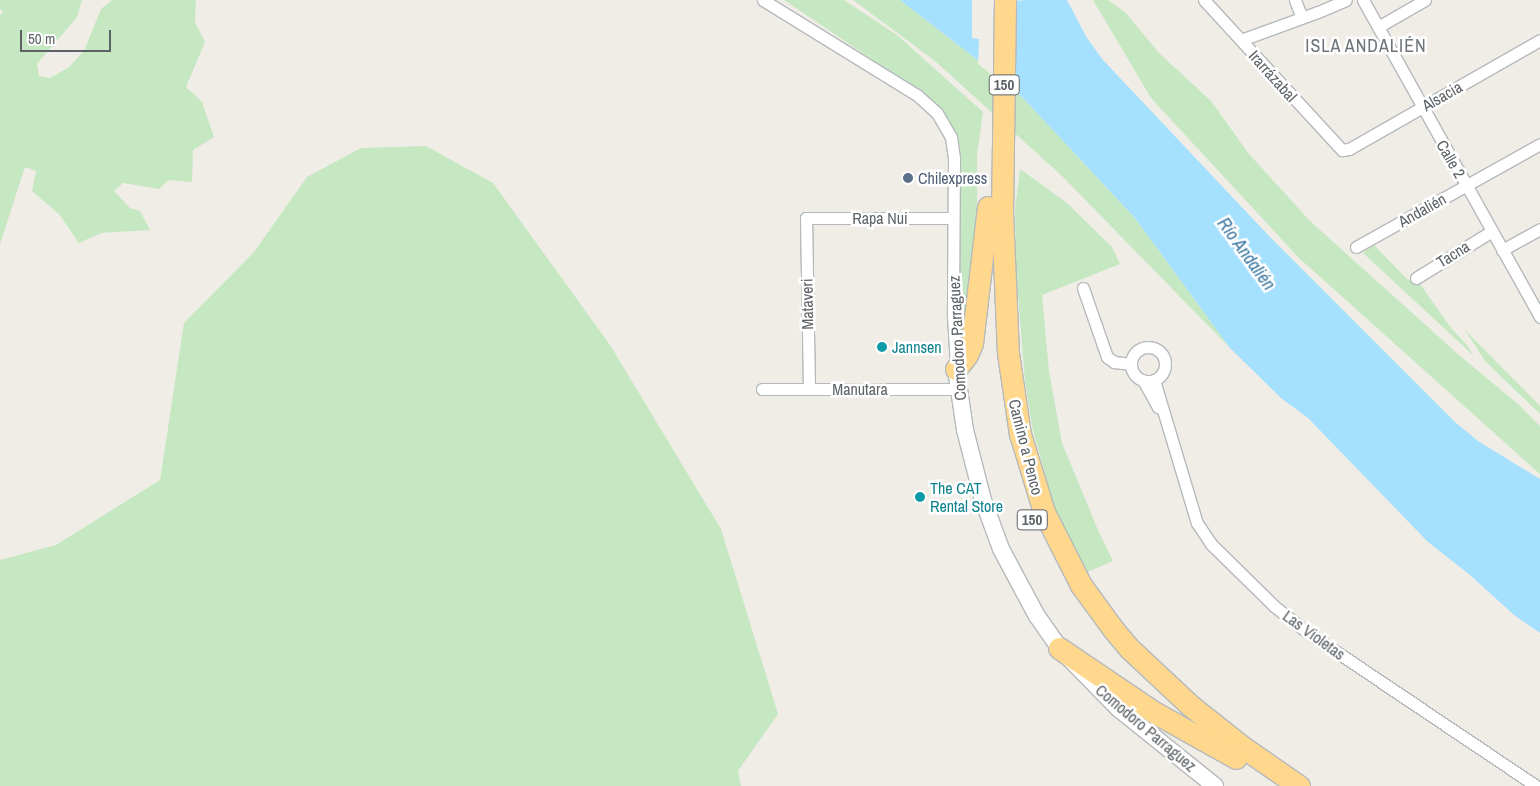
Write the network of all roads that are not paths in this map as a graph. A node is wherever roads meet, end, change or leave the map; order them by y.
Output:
1 (763, 0) edge
2 (991, 0) edge
3 (1005, 0) edge
4 (1204, 0) edge
5 (1295, 0) edge
6 (1346, 0) edge
7 (1363, 0) edge
8 (1426, 0) edge
9 (1302, 18) junction
10 (1378, 27) junction
11 (1240, 40) junction
12 (1540, 40) edge
13 (1422, 108) junction
14 (1540, 144) edge
15 (1342, 150) joint
16 (996, 165) junction
17 (1466, 186) junction
18 (988, 207) junction
19 (806, 218) joint
20 (954, 218) junction
21 (1540, 230) edge
22 (1492, 231) junction
23 (1356, 247) dead end
24 (1502, 250) junction
25 (1416, 278) dead end
26 (1082, 288) dead end
27 (1540, 317) edge
28 (1131, 364) junction
29 (957, 379) junction
30 (1148, 380) junction
31 (762, 389) dead end
32 (809, 389) junction
33 (1059, 648) junction
34 (1236, 758) junction
35 (1299, 785) edge
36 (1215, 786) edge
37 (1274, 786) edge
38 (1536, 786) edge

1 - 20 street, Comodoro Parraguez
2 - 16 highway, Camino a Penco / 150
3 - 16 highway, Camino a Penco / 150
4 - 11 street, Irarrázabal
5 - 9 street
6 - 9 street
7 - 10 street, Calle 2
8 - 10 street
9 - 11 street
10 - 13 street, Calle 2
11 - 15 street, Irarrázabal
12 - 13 street, Alsacia
13 - 15 street, Alsacia
13 - 17 street, Calle 2
14 - 17 street, Andalién
16 - 18 highway, Camino a Penco / 150
16 - 35 highway, Camino a Penco / 150
17 - 22 street, Calle 2
17 - 23 street, Andalién
18 - 29 highway
18 - 34 highway, Camino a Penco / 150
19 - 20 street, Rapa Nui
19 - 32 street, Mataveri
20 - 29 street, Comodoro Parraguez
21 - 24 street
22 - 24 street, Calle 2
22 - 25 street, Tacna
24 - 27 street, Calle 2
26 - 28 street
28 - 30 street
28 - 30 street
29 - 32 street, Manutara
29 - 33 street, Comodoro Parraguez
30 - 38 street, Las Violetas
31 - 32 street, Manutara
33 - 34 highway
33 - 36 street, Comodoro Parraguez
34 - 37 highway, Camino a Penco / 150

